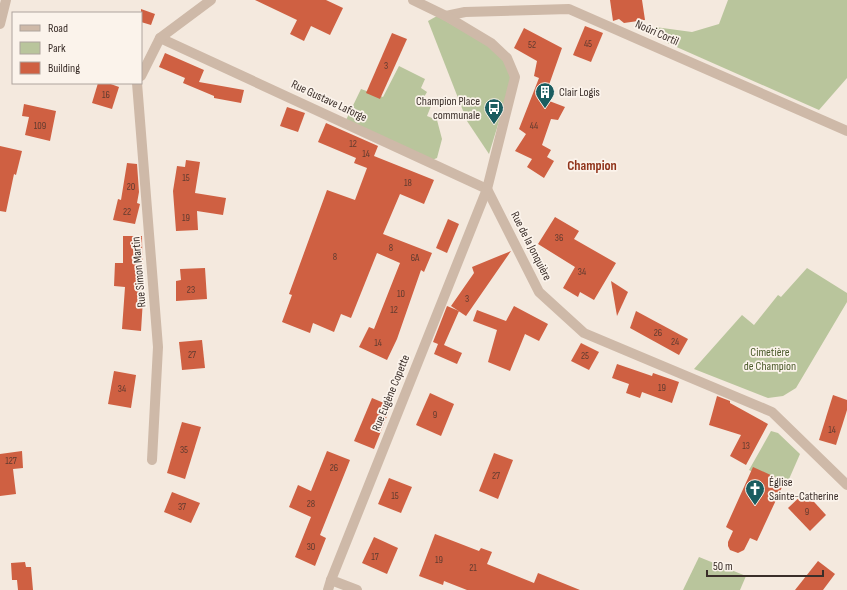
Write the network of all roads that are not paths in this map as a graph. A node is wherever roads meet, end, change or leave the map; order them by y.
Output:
1 (6, 0) edge
2 (211, 0) edge
3 (413, 0) edge
4 (446, 16) junction
5 (0, 24) edge
6 (160, 38) junction
7 (142, 74) edge
8 (137, 84) edge
9 (847, 131) edge
10 (487, 189) junction
11 (152, 460) dead end
12 (847, 485) edge
13 (329, 585) edge
14 (357, 590) edge

1 - 5 street
2 - 6 street
3 - 4 street
4 - 9 street, Noûri Cortil
4 - 10 street
6 - 7 street
6 - 10 street, Rue Gustave Laforge
8 - 11 street, Rue Simon Martin
10 - 12 street, Rue de la Jonquière
10 - 13 street, Rue Eugène Copette
13 - 14 street, Rue Eugène Copette

